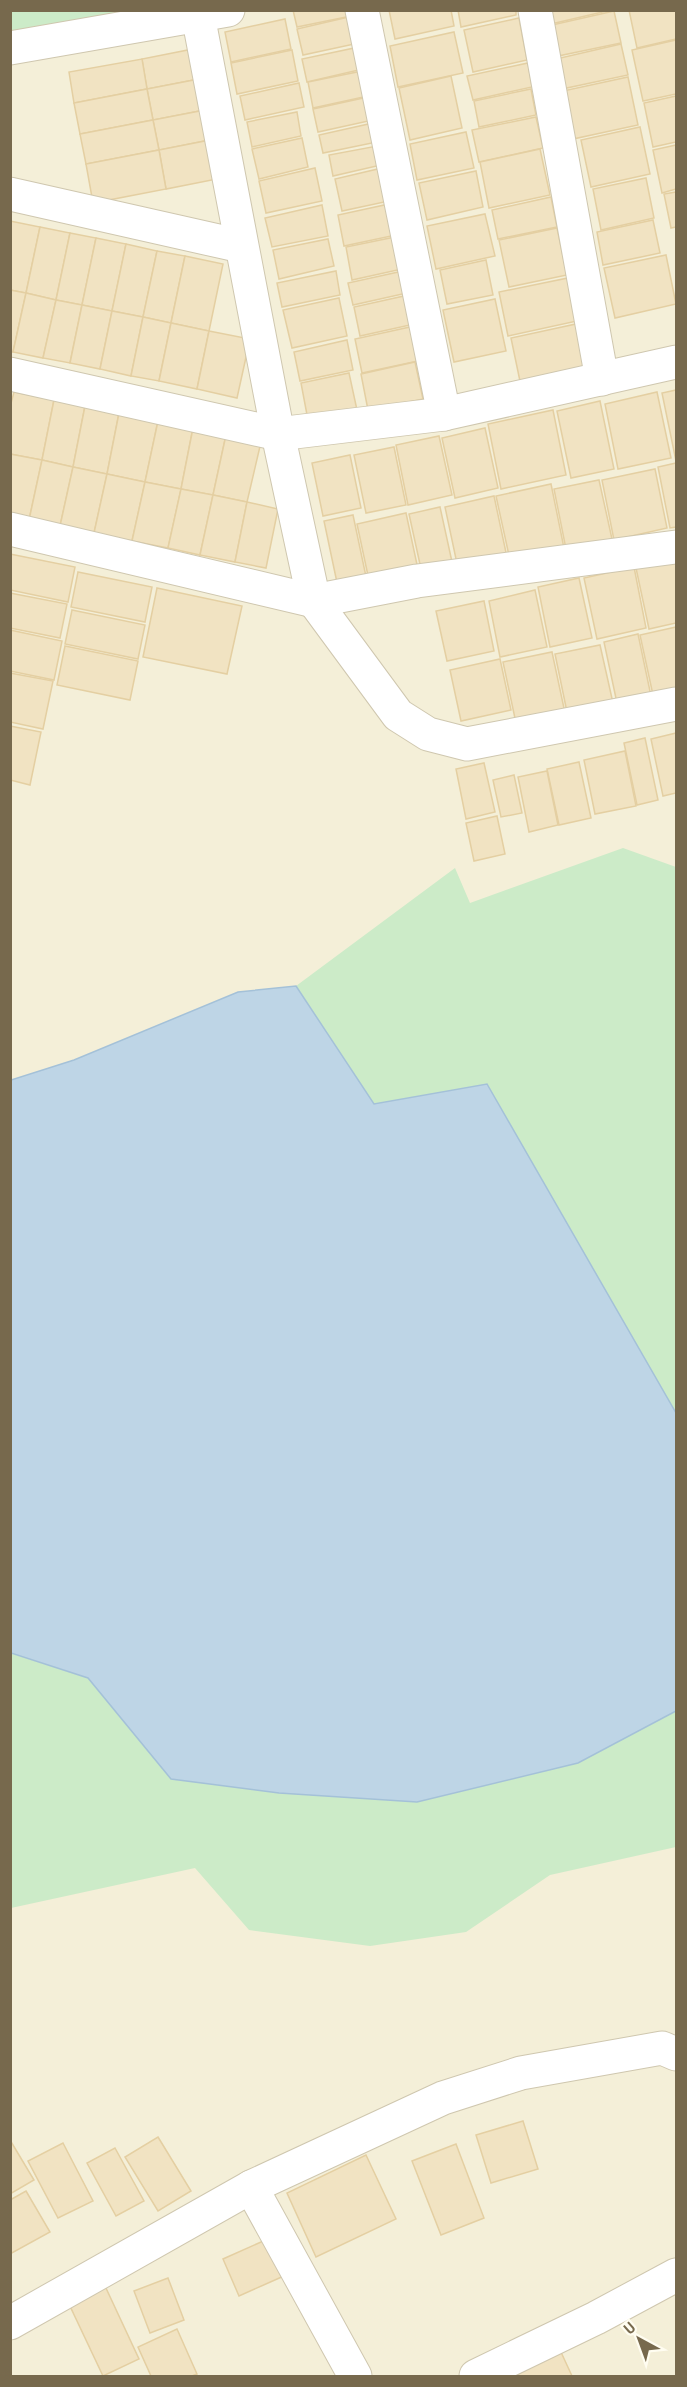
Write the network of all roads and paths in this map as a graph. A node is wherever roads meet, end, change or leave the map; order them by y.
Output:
1 (362, 10) edge
2 (535, 10) edge
3 (208, 13) edge
4 (10, 48) edge
5 (10, 194) edge
6 (241, 246) junction
7 (676, 362) edge
8 (10, 374) edge
9 (602, 379) junction
10 (444, 414) junction
11 (278, 434) junction
12 (10, 529) edge
13 (676, 547) edge
14 (314, 601) junction
15 (676, 704) edge
16 (676, 2054) edge
17 (251, 2187) junction
18 (676, 2275) edge
19 (10, 2323) edge
20 (355, 2376) edge
21 (476, 2376) edge

1 - 10 street
2 - 9 street
3 - 4 street
3 - 6 street
5 - 6 street
6 - 11 street
7 - 9 street
8 - 11 street
9 - 10 street
10 - 11 street
11 - 14 street
12 - 14 street
13 - 14 street
14 - 15 street
16 - 17 street
17 - 19 street
17 - 20 street
18 - 21 street

